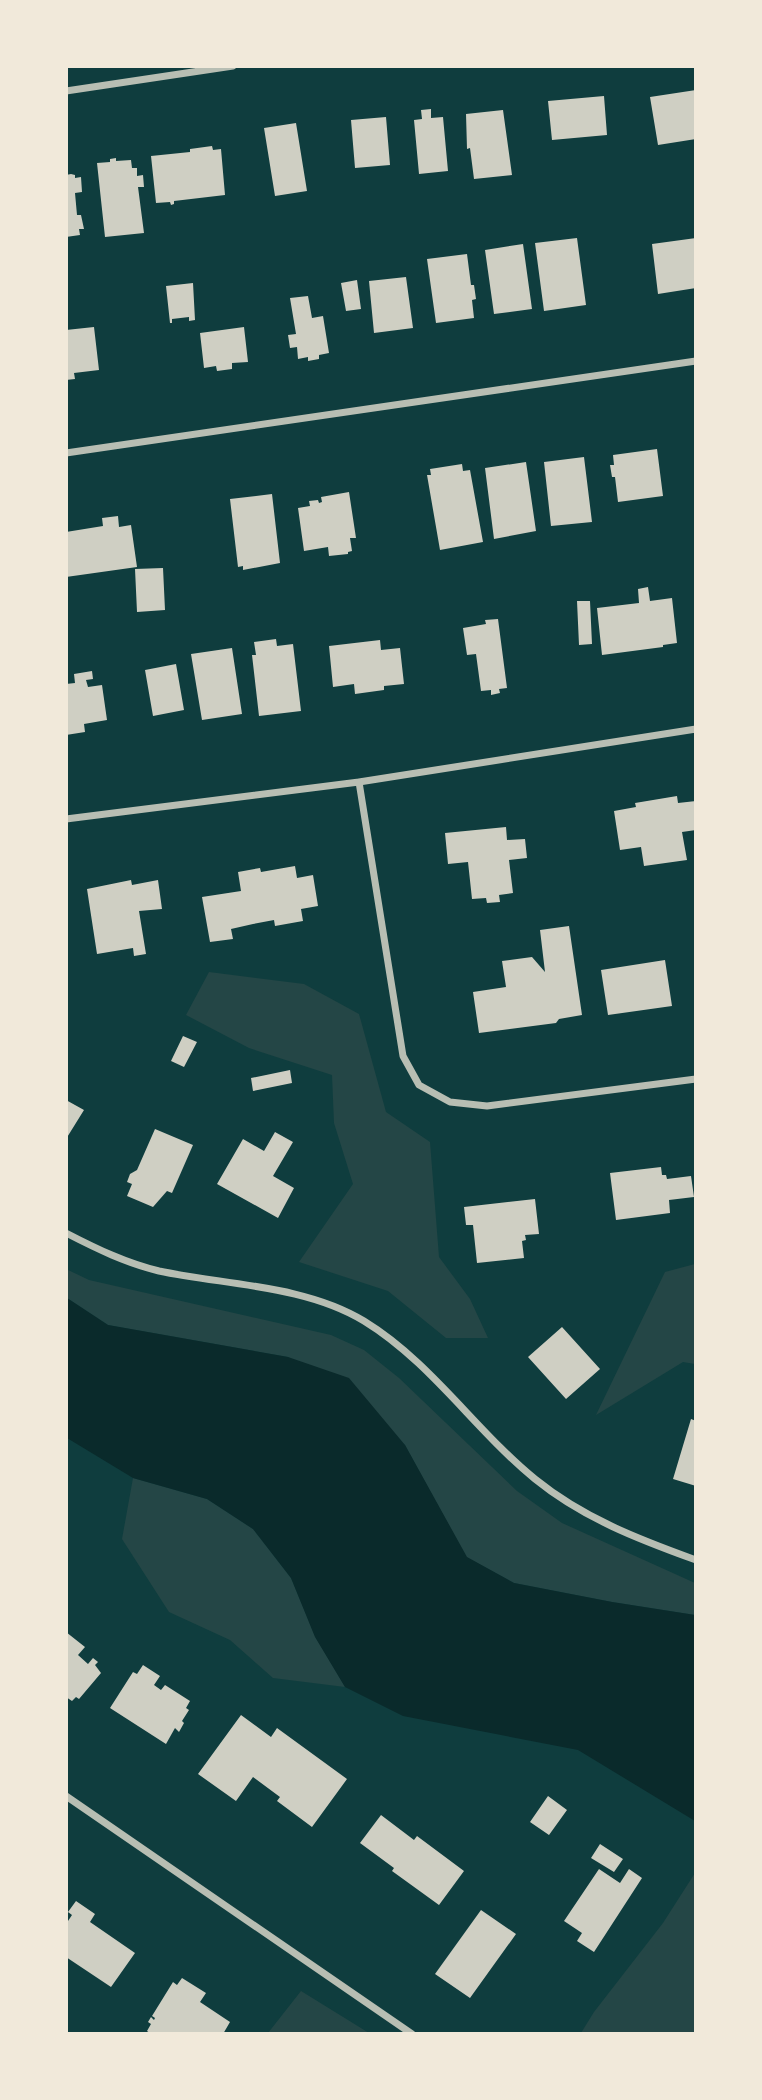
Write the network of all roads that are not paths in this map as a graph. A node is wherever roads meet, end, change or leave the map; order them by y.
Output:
1 (233, 66) edge
2 (66, 91) edge
3 (695, 361) edge
4 (66, 453) edge
5 (695, 729) edge
6 (359, 782) junction
7 (66, 819) edge
8 (695, 1079) edge
9 (66, 1233) edge
10 (695, 1560) edge
11 (66, 1796) edge
12 (412, 2034) edge

1 - 2 street
3 - 4 street
5 - 6 street
6 - 7 street
6 - 8 street
9 - 10 street
11 - 12 street

